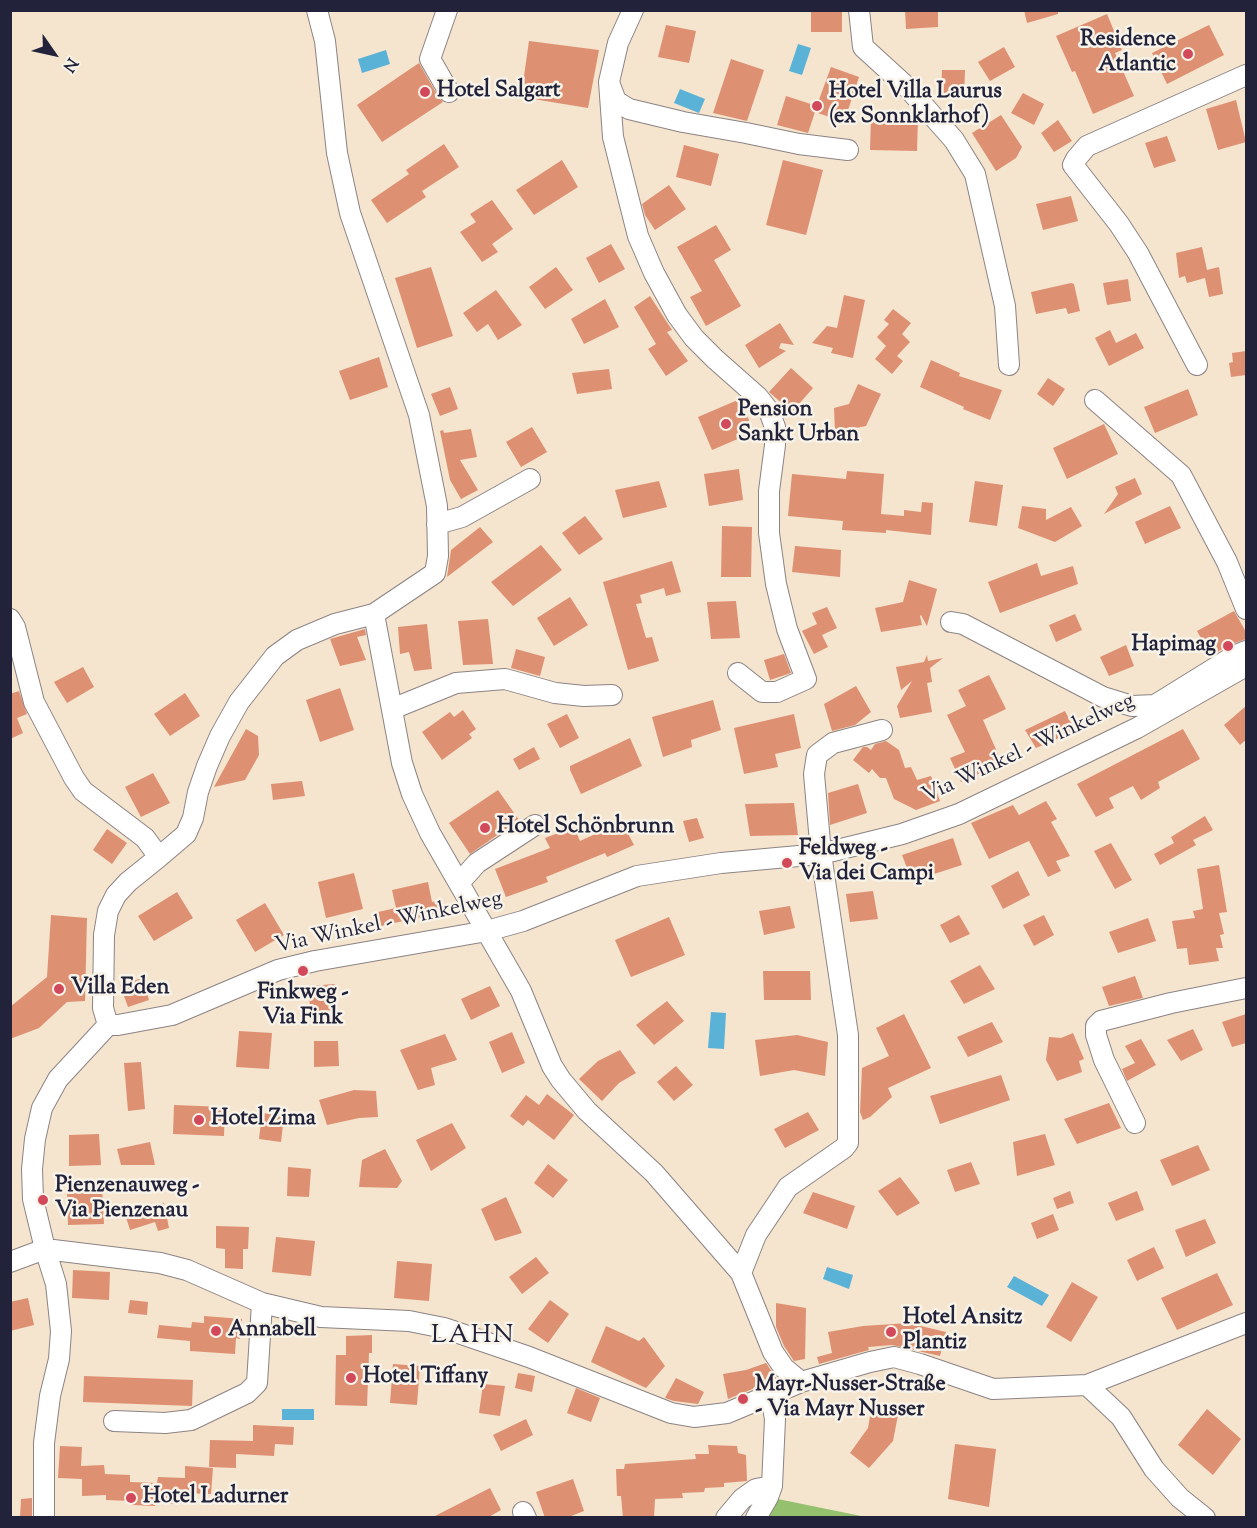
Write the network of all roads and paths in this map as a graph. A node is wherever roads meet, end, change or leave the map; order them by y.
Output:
1 (317, 10) edge
2 (447, 10) edge
3 (633, 10) edge
4 (859, 10) edge
5 (1246, 75) edge
6 (609, 82) junction
7 (449, 92) dead end
8 (848, 150) dead end
9 (1009, 365) dead end
10 (1197, 366) dead end
11 (1095, 400) dead end
12 (530, 479) dead end
13 (437, 524) junction
14 (1246, 609) edge
15 (374, 614) junction
16 (10, 619) edge
17 (951, 622) dead end
18 (1246, 651) edge
19 (1246, 666) edge
20 (738, 673) dead end
21 (612, 695) dead end
22 (392, 709) junction
23 (882, 730) dead end
24 (535, 825) dead end
25 (821, 854) junction
26 (159, 857) junction
27 (459, 883) junction
28 (487, 931) junction
29 (1246, 988) edge
30 (108, 1025) junction
31 (1135, 1123) dead end
32 (45, 1249) junction
33 (10, 1262) edge
34 (741, 1273) junction
35 (262, 1303) junction
36 (1246, 1323) edge
37 (801, 1382) junction
38 (1087, 1385) junction
39 (771, 1395) junction
40 (114, 1421) dead end
41 (772, 1486) junction
42 (44, 1518) edge
43 (726, 1518) edge
44 (756, 1518) edge
45 (1205, 1518) edge

1 - 13 street
2 - 7 street
3 - 6 street
4 - 9 street
5 - 10 street
6 - 8 street
6 - 20 street
11 - 14 street
12 - 13 street
13 - 15 street
15 - 22 street
15 - 26 street
16 - 26 street
17 - 18 street
19 - 25 street, Via Winkel - Winkelweg
21 - 22 street
22 - 27 street
23 - 25 street
24 - 27 street
25 - 28 street, Via Winkel - Winkelweg
25 - 34 street
26 - 30 street
27 - 28 street
28 - 30 street, Via Winkel - Winkelweg
28 - 34 street
29 - 31 street
30 - 32 street
32 - 33 street
32 - 35 street
32 - 42 street
34 - 37 street
35 - 39 street
35 - 40 street
36 - 38 street
37 - 38 street
37 - 39 street
38 - 45 street
39 - 41 street
41 - 43 street
41 - 44 street

